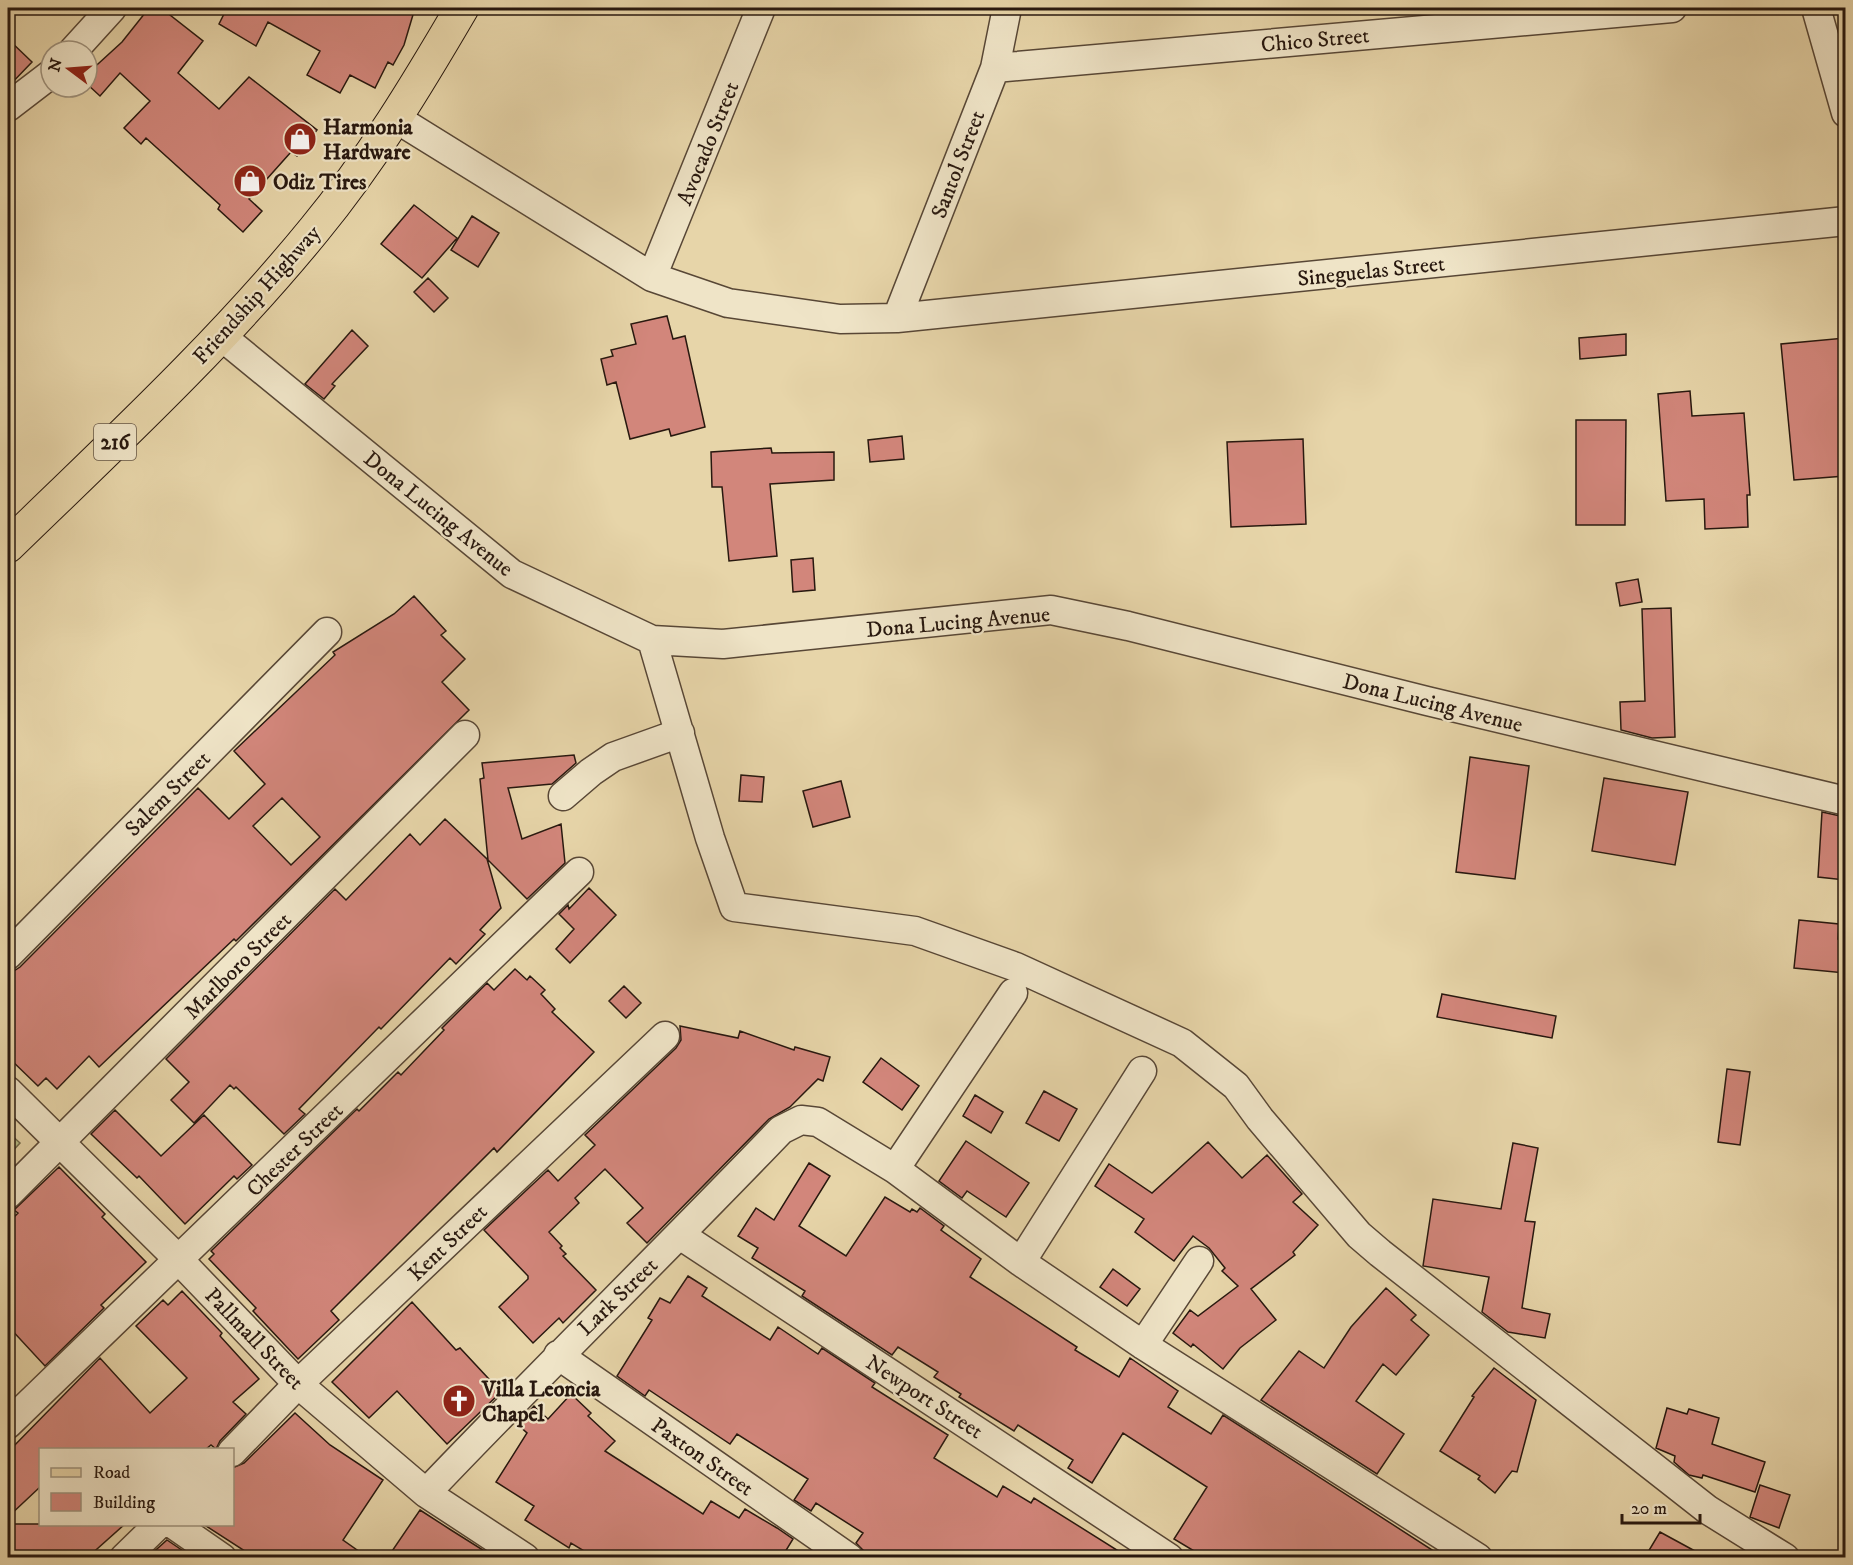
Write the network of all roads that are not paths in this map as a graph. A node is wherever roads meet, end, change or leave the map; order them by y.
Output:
1 (112, 8) edge
2 (462, 8) edge
3 (761, 8) edge
4 (1007, 8) edge
5 (1672, 8) edge
6 (1816, 8) edge
7 (84, 39) edge
8 (995, 68) junction
9 (39, 83) edge
10 (8, 107) edge
11 (1845, 113) edge
12 (397, 119) junction
13 (1845, 221) edge
14 (652, 278) junction
15 (897, 318) junction
16 (221, 336) junction
17 (8, 546) edge
18 (327, 632) dead end
19 (652, 640) junction
20 (680, 733) junction
21 (465, 735) dead end
22 (563, 796) dead end
23 (1845, 801) edge
24 (579, 872) dead end
25 (8, 955) edge
26 (1013, 993) dead end
27 (665, 1035) dead end
28 (1142, 1071) dead end
29 (8, 1091) edge
30 (60, 1143) junction
31 (895, 1169) junction
32 (8, 1194) edge
33 (680, 1235) junction
34 (179, 1260) junction
35 (1199, 1261) dead end
36 (1021, 1262) junction
37 (1143, 1345) junction
38 (558, 1355) junction
39 (298, 1384) junction
40 (8, 1424) edge
41 (234, 1450) edge
42 (426, 1493) junction
43 (157, 1526) edge
44 (176, 1526) edge
45 (124, 1557) edge
46 (222, 1557) edge
47 (525, 1557) edge
48 (849, 1557) edge
49 (1169, 1557) edge
50 (1479, 1557) edge
51 (1785, 1557) edge

1 - 7 street
2 - 12 main road, Friendship Highway / 216
3 - 14 street, Avocado Street
4 - 8 street, Santol Street
5 - 8 street, Chico Street
6 - 11 street
8 - 15 street, Santol Street
9 - 10 street
12 - 14 street, Sineguelas Street
12 - 16 main road, Friendship Highway / 216
13 - 15 street, Sineguelas Street
14 - 15 street, Sineguelas Street
16 - 17 main road, Friendship Highway / 216
16 - 19 street, Dona Lucing Avenue
18 - 25 street, Salem Street
19 - 20 street
19 - 23 street, Dona Lucing Avenue
20 - 22 street
20 - 51 street
21 - 30 street, Marlboro Street
24 - 34 street, Chester Street
26 - 31 street
27 - 39 street, Kent Street
28 - 36 street
29 - 30 street, Pallmall Street
30 - 32 street, Marlboro Street
30 - 34 street, Pallmall Street
31 - 33 street, Lark Street
31 - 36 street
33 - 38 street, Lark Street
33 - 49 street, Newport Street
34 - 39 street, Pallmall Street
34 - 40 street, Chester Street
35 - 37 street
36 - 37 street
37 - 50 street
38 - 42 street, Lark Street
38 - 48 street, Paxton Street
39 - 41 street, Kent Street
39 - 42 street, Pallmall Street
42 - 47 street, Pallmall Street
43 - 45 street
44 - 46 street

